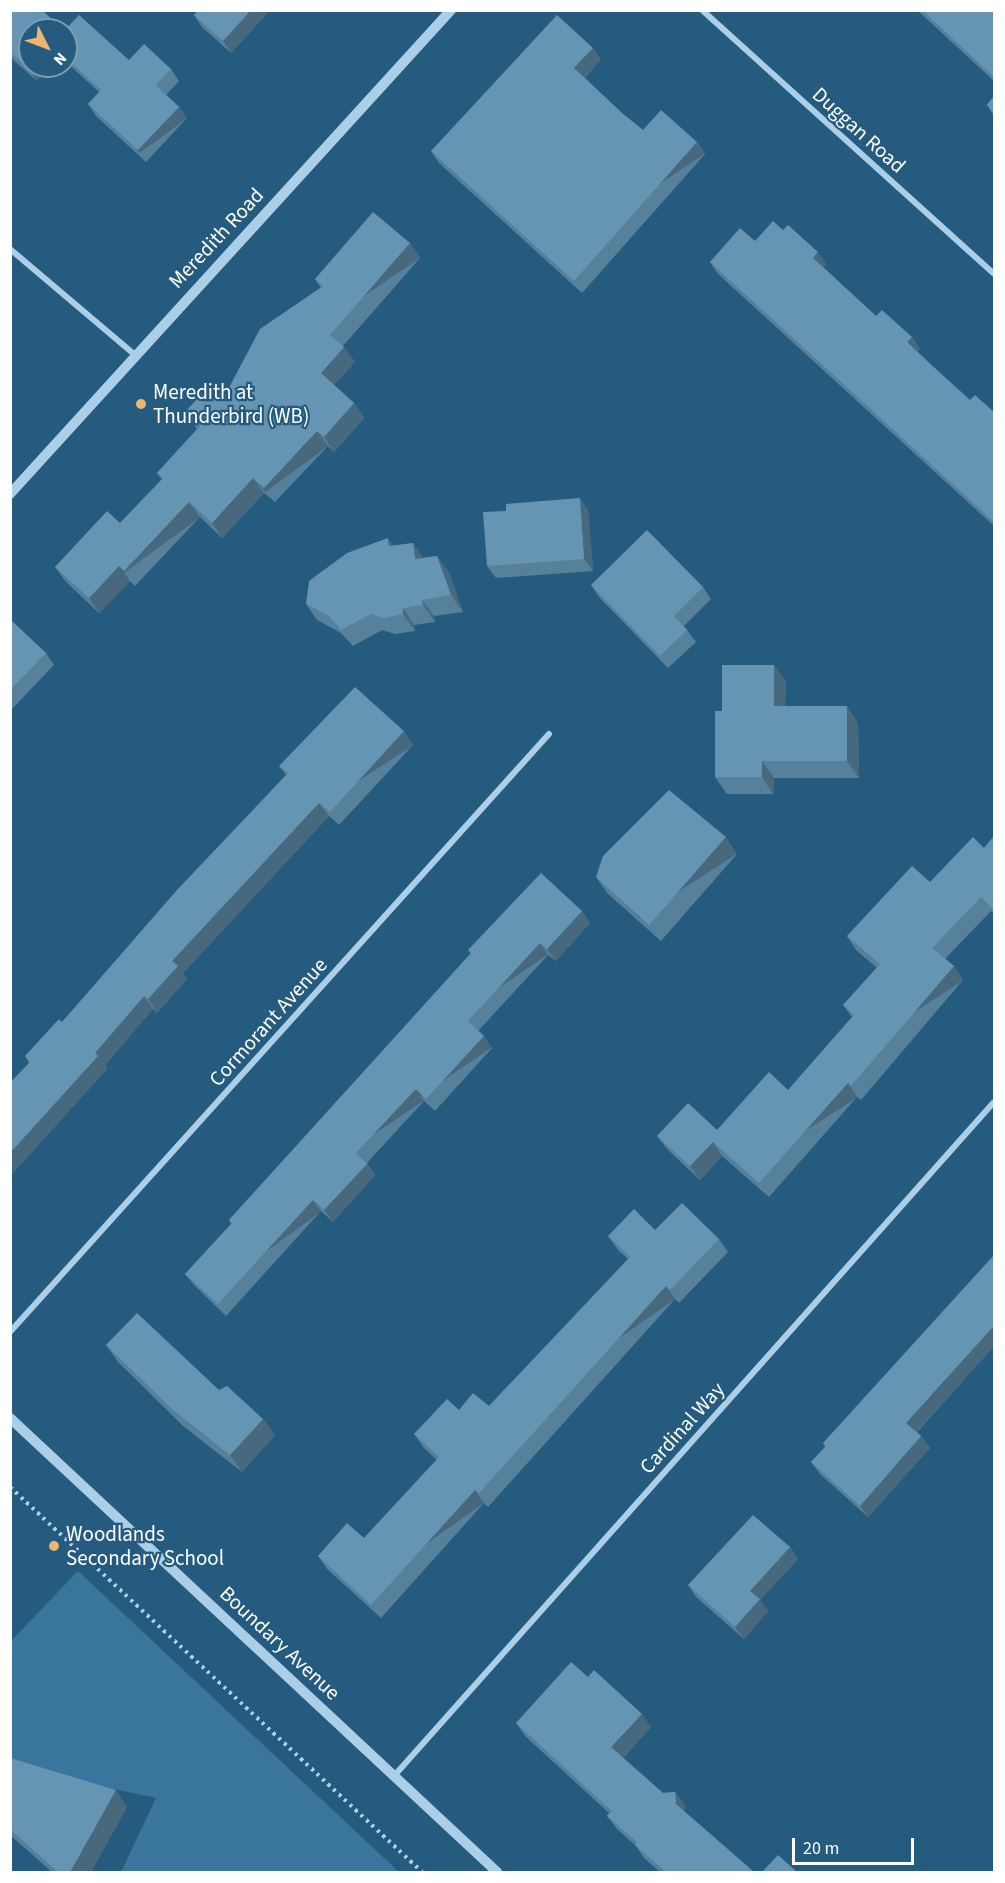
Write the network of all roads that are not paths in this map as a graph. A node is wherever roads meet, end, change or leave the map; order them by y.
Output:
1 (452, 10) edge
2 (702, 10) edge
3 (10, 249) edge
4 (994, 274) edge
5 (135, 355) junction
6 (10, 494) edge
7 (549, 735) dead end
8 (994, 1102) edge
9 (10, 1332) edge
10 (10, 1418) edge
11 (394, 1776) junction
12 (497, 1872) edge

1 - 5 street, Meredith Road
2 - 4 street, Duggan Road
3 - 5 street
5 - 6 street, Meredith Road
7 - 9 street, Cormorant Avenue
8 - 11 street, Cardinal Way
10 - 11 street, Boundary Avenue
11 - 12 street, Boundary Avenue

